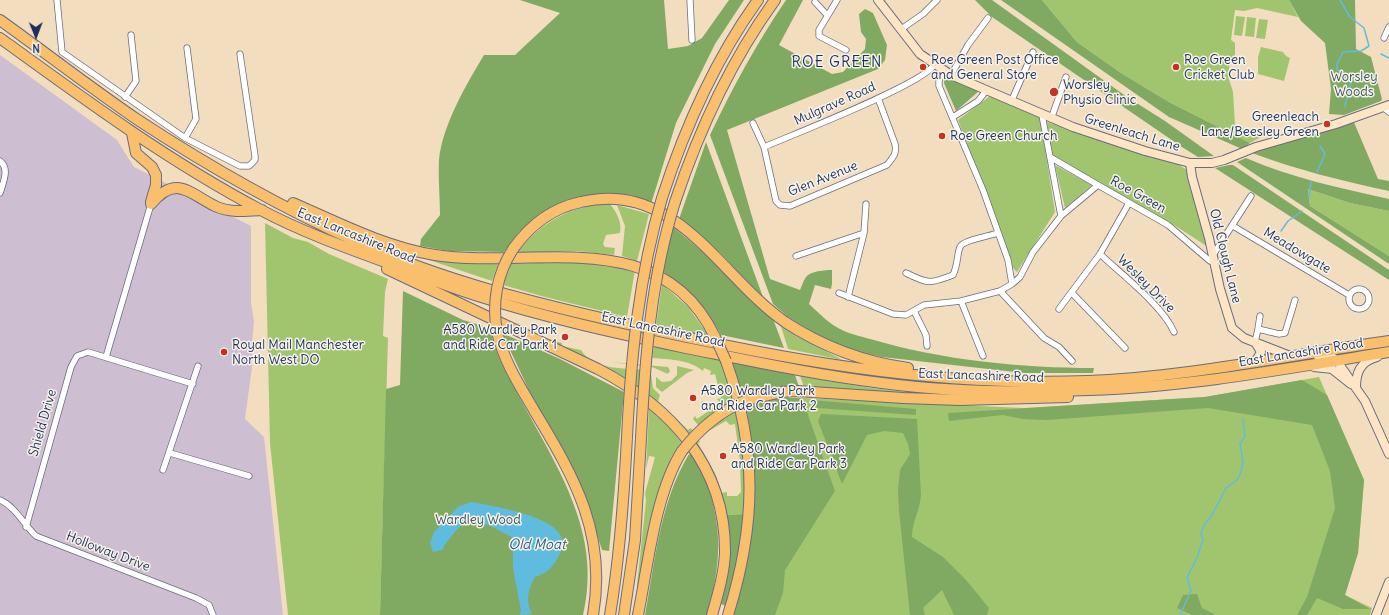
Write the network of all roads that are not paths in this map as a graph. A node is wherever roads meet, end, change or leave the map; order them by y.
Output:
1 (56, 0) edge
2 (690, 0) edge
3 (758, 0) edge
4 (775, 0) edge
5 (837, 0) edge
6 (878, 0) edge
7 (937, 0) edge
8 (815, 2) dead end
9 (827, 15) junction
10 (988, 18) dead end
11 (0, 20) edge
12 (1389, 27) edge
13 (900, 30) junction
14 (131, 35) dead end
15 (0, 38) edge
16 (1384, 38) dead end
17 (692, 40) dead end
18 (187, 48) dead end
19 (846, 50) dead end
20 (1033, 52) dead end
21 (240, 54) dead end
22 (934, 65) junction
23 (943, 70) junction
24 (951, 75) junction
25 (1066, 77) dead end
26 (986, 91) junction
27 (126, 97) junction
28 (878, 98) junction
29 (1011, 102) junction
30 (1387, 108) edge
31 (152, 115) junction
32 (1042, 115) junction
33 (953, 117) junction
34 (1051, 119) junction
35 (753, 123) dead end
36 (145, 124) junction
37 (132, 133) junction
38 (185, 138) junction
39 (764, 147) junction
40 (1050, 157) junction
41 (0, 161) edge
42 (1190, 163) junction
43 (222, 172) junction
44 (1098, 185) junction
45 (0, 193) edge
46 (1251, 196) dead end
47 (1129, 203) junction
48 (151, 204) junction
49 (866, 204) dead end
50 (262, 210) junction
51 (1061, 216) junction
52 (1233, 226) junction
53 (864, 233) junction
54 (998, 233) junction
55 (316, 236) junction
56 (1100, 254) junction
57 (796, 256) dead end
58 (1214, 258) junction
59 (906, 274) dead end
60 (1012, 284) junction
61 (1000, 290) junction
62 (839, 293) dead end
63 (1072, 293) junction
64 (1349, 295) dead end
65 (848, 297) junction
66 (449, 298) junction
67 (490, 300) junction
68 (1295, 300) dead end
69 (961, 301) junction
70 (1059, 309) dead end
71 (914, 311) junction
72 (1260, 316) dead end
73 (1258, 329) junction
74 (1174, 332) dead end
75 (1389, 341) edge
76 (1255, 342) junction
77 (926, 346) dead end
78 (1125, 348) dead end
79 (1389, 353) edge
80 (983, 356) dead end
81 (1287, 356) junction
82 (106, 357) junction
83 (1072, 361) dead end
84 (1338, 361) junction
85 (1256, 362) junction
86 (198, 366) dead end
87 (1294, 368) junction
88 (1019, 382) junction
89 (193, 384) junction
90 (1356, 388) junction
91 (1123, 389) junction
92 (170, 453) junction
93 (1389, 454) edge
94 (163, 470) dead end
95 (249, 476) dead end
96 (0, 500) edge
97 (26, 528) junction
98 (1389, 582) edge
99 (213, 615) edge
100 (593, 615) edge
101 (610, 615) edge
102 (624, 615) edge
103 (638, 615) edge
104 (712, 615) edge
105 (728, 615) edge
106 (1376, 615) edge

1 - 27 street
2 - 17 street
3 - 101 highway, bridge
4 - 102 highway, bridge
5 - 9 street
6 - 13 street, Greenleach Lane
7 - 13 street
8 - 9 street
9 - 19 street
10 - 24 street
11 - 36 highway, East Lancashire Road
12 - 16 street
13 - 22 street, Greenleach Lane
14 - 27 street
15 - 37 highway, East Lancashire Road
18 - 38 street
20 - 29 street
21 - 38 street
22 - 23 street, Greenleach Lane
22 - 28 street, Mulgrave Road
23 - 24 street, Greenleach Lane
23 - 33 street
24 - 26 street, Greenleach Lane
25 - 34 street
26 - 29 street, Greenleach Lane
26 - 33 street
27 - 31 street
28 - 39 street, Mulgrave Road
28 - 39 street, Glen Avenue
29 - 32 street, Greenleach Lane
30 - 42 street, Greenleach Lane
31 - 36 street
31 - 38 street
32 - 34 street, Greenleach Lane
32 - 40 street
33 - 54 street
34 - 42 street, Greenleach Lane
35 - 39 street, Glen Avenue
36 - 43 highway, East Lancashire Road
37 - 48 highway
37 - 50 highway, East Lancashire Road
40 - 44 street
40 - 51 street
41 - 45 street
42 - 58 street, Old Clough Lane
43 - 88 highway, East Lancashire Road
43 - 105 highway, bridge
44 - 47 street, Roe Green
44 - 51 street, Roe Green
46 - 52 street
47 - 56 street
47 - 58 street, Roe Green
48 - 50 highway
48 - 82 street
49 - 53 street
50 - 55 highway, East Lancashire Road
51 - 60 street, Roe Green
52 - 58 street
52 - 64 street, Meadowgate
53 - 57 street
53 - 65 street
54 - 59 street
54 - 60 street
55 - 66 highway
55 - 67 highway, East Lancashire Road
56 - 63 street
56 - 74 street, Wesley Drive
58 - 76 street, Old Clough Lane
60 - 61 street, Roe Green
61 - 69 street, Roe Green
61 - 83 street
62 - 65 street, Roe Green
63 - 70 street
63 - 78 street
65 - 71 street, Roe Green
66 - 67 highway
66 - 104 highway
67 - 91 highway, East Lancashire Road
68 - 73 street
69 - 71 street, Roe Green
69 - 80 street
71 - 77 street
72 - 73 street
73 - 76 street
75 - 81 highway, East Lancashire Road
76 - 81 street, Old Clough Lane
76 - 85 street
79 - 84 highway, East Lancashire Road
79 - 90 street
81 - 84 street, Old Clough Lane
81 - 85 highway, East Lancashire Road
82 - 89 street, Shield Drive
82 - 97 street, Shield Drive
84 - 87 highway, East Lancashire Road
84 - 90 street
85 - 88 highway, East Lancashire Road
86 - 89 street
87 - 90 street
87 - 91 highway, East Lancashire Road
88 - 100 highway, bridge
89 - 92 street
90 - 93 street
91 - 103 highway, bridge
92 - 94 street
92 - 95 street
96 - 97 street, Holloway Drive
97 - 99 street, Holloway Drive
98 - 106 street

